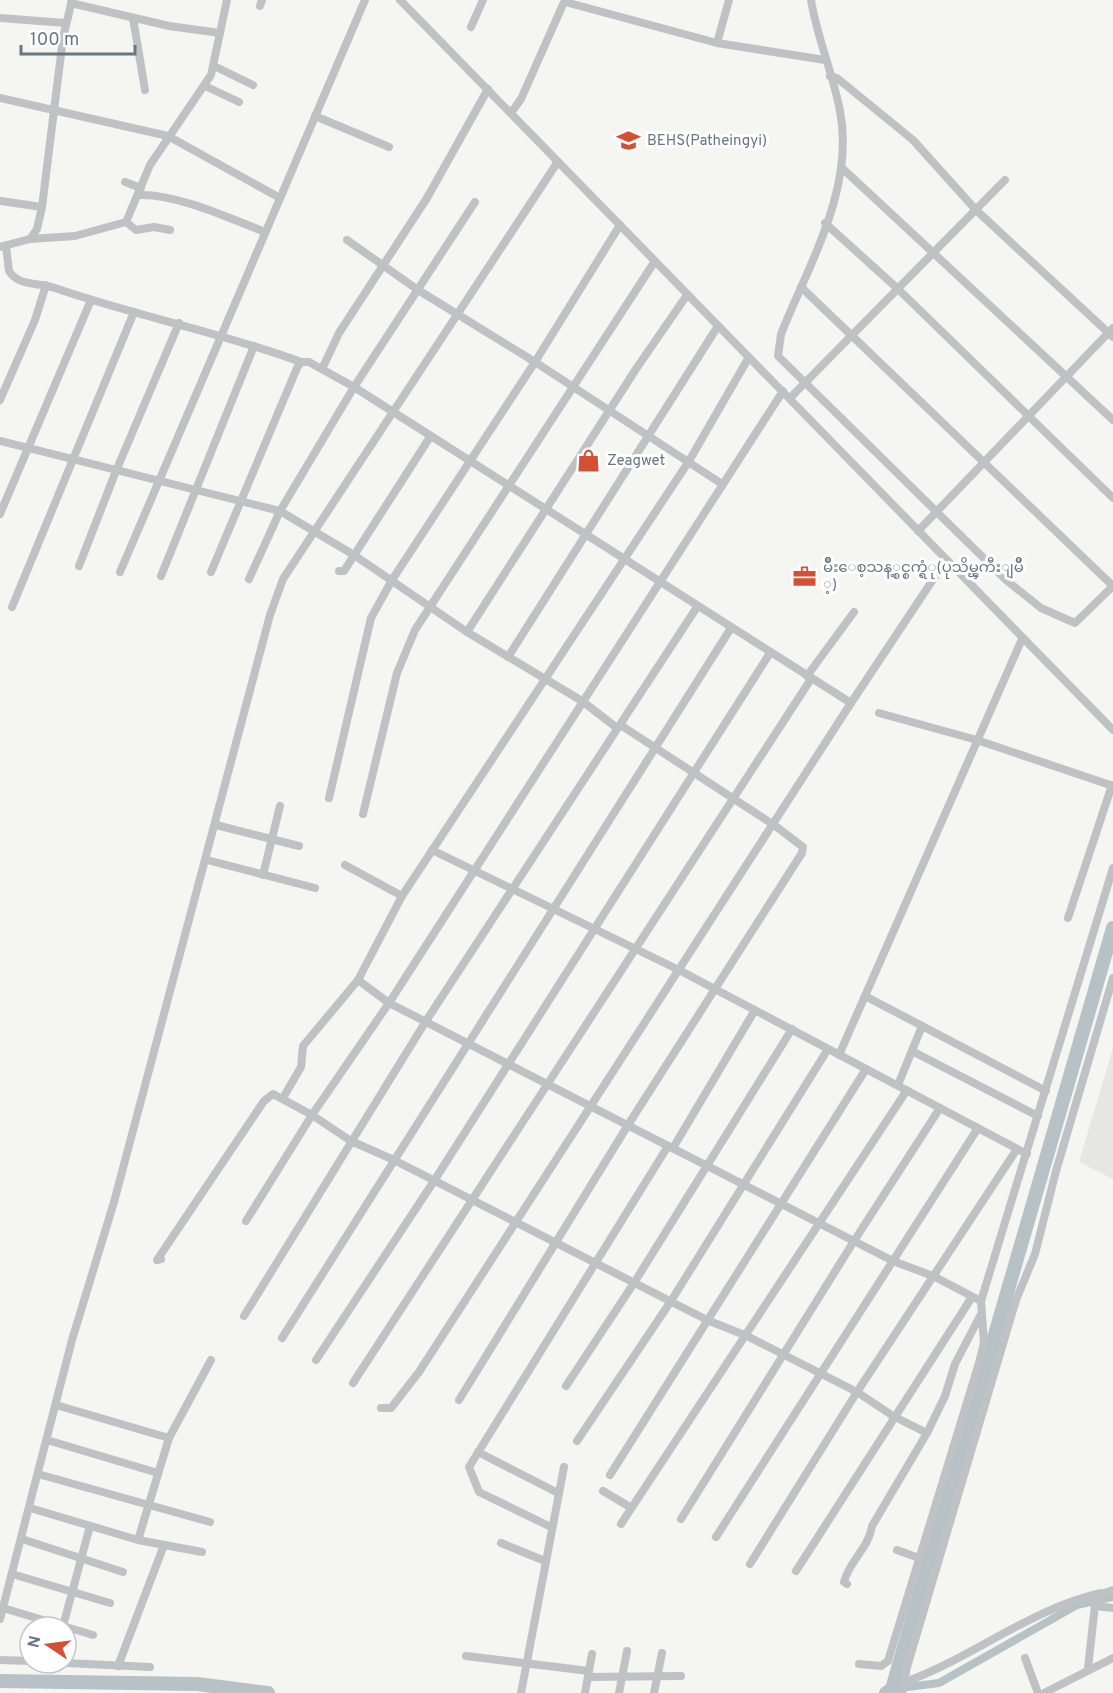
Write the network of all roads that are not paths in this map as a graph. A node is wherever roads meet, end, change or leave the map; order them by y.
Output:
1 (227, 0) edge
2 (365, 0) edge
3 (400, 0) edge
4 (483, 0) edge
5 (729, 0) edge
6 (811, 0) edge
7 (72, 1) edge
8 (565, 1) edge
9 (0, 18) edge
10 (133, 18) junction
11 (65, 23) junction
12 (471, 27) dead end
13 (220, 33) junction
14 (717, 43) junction
15 (825, 60) junction
16 (214, 66) junction
17 (830, 76) junction
18 (253, 85) dead end
19 (205, 86) junction
20 (488, 89) junction
21 (145, 90) dead end
22 (0, 98) edge
23 (240, 102) dead end
24 (53, 109) junction
25 (511, 113) junction
26 (315, 116) junction
27 (168, 136) junction
28 (389, 147) dead end
29 (557, 163) junction
30 (842, 168) junction
31 (1005, 180) dead end
32 (126, 182) dead end
33 (140, 192) junction
34 (280, 198) junction
35 (2, 201) edge
36 (474, 202) dead end
37 (42, 207) junction
38 (976, 210) junction
39 (126, 222) junction
40 (825, 223) junction
41 (620, 225) junction
42 (170, 231) dead end
43 (265, 232) junction
44 (30, 239) junction
45 (347, 240) dead end
46 (3, 247) edge
47 (934, 253) junction
48 (655, 261) junction
49 (383, 264) junction
50 (46, 285) junction
51 (801, 287) junction
52 (898, 289) junction
53 (418, 290) junction
54 (687, 295) junction
55 (91, 300) junction
56 (134, 312) junction
57 (457, 313) junction
58 (179, 323) junction
59 (718, 326) junction
60 (1111, 332) edge
61 (222, 335) junction
62 (852, 336) junction
63 (254, 346) junction
64 (749, 357) junction
65 (302, 362) junction
66 (535, 362) junction
67 (322, 369) junction
68 (1066, 375) junction
69 (572, 386) junction
70 (803, 386) junction
71 (354, 387) junction
72 (783, 391) junction
73 (792, 396) junction
74 (0, 400) edge
75 (609, 411) junction
76 (392, 412) junction
77 (1027, 415) junction
78 (1113, 420) edge
79 (648, 435) junction
80 (429, 437) junction
81 (0, 441) edge
82 (27, 449) junction
83 (71, 459) junction
84 (470, 461) junction
85 (688, 461) junction
86 (984, 462) junction
87 (116, 471) junction
88 (157, 482) junction
89 (722, 484) junction
90 (508, 486) junction
91 (195, 489) junction
92 (1113, 498) edge
93 (239, 501) junction
94 (546, 510) junction
95 (280, 511) junction
96 (0, 514) edge
97 (936, 514) junction
98 (314, 529) junction
99 (918, 531) junction
100 (584, 535) junction
101 (354, 555) junction
102 (946, 560) junction
103 (624, 561) junction
104 (79, 566) dead end
105 (339, 571) dead end
106 (120, 572) dead end
107 (211, 572) dead end
108 (161, 576) dead end
109 (249, 579) dead end
110 (392, 580) junction
111 (659, 583) junction
112 (1113, 586) edge
113 (12, 607) dead end
114 (428, 607) junction
115 (697, 607) junction
116 (854, 612) dead end
117 (731, 628) junction
118 (467, 632) junction
119 (1022, 639) junction
120 (770, 653) junction
121 (508, 657) junction
122 (809, 677) junction
123 (546, 680) junction
124 (582, 702) junction
125 (851, 703) junction
126 (879, 713) dead end
127 (617, 728) junction
128 (1113, 730) edge
129 (978, 740) junction
130 (655, 748) junction
131 (694, 773) junction
132 (1112, 785) edge
133 (328, 798) dead end
134 (733, 799) junction
135 (280, 806) dead end
136 (363, 814) dead end
137 (216, 825) junction
138 (774, 825) junction
139 (272, 840) junction
140 (298, 846) dead end
141 (432, 850) junction
142 (207, 860) junction
143 (345, 866) dead end
144 (1113, 868) edge
145 (473, 869) junction
146 (263, 875) junction
147 (315, 888) dead end
148 (512, 891) junction
149 (402, 896) junction
150 (554, 907) junction
151 (1068, 918) dead end
152 (596, 928) junction
153 (635, 948) junction
154 (680, 970) junction
155 (1113, 978) edge
156 (358, 980) junction
157 (716, 990) junction
158 (865, 996) junction
159 (389, 1003) junction
160 (755, 1010) junction
161 (426, 1021) junction
162 (922, 1026) junction
163 (792, 1029) junction
164 (468, 1044) junction
165 (828, 1049) junction
166 (912, 1051) junction
167 (839, 1055) junction
168 (508, 1064) junction
169 (866, 1069) junction
170 (547, 1084) junction
171 (898, 1085) junction
172 (907, 1090) junction
173 (1046, 1091) junction
174 (283, 1098) junction
175 (591, 1106) junction
176 (940, 1108) junction
177 (312, 1115) junction
178 (1038, 1116) junction
179 (628, 1125) junction
180 (978, 1128) junction
181 (351, 1141) junction
182 (670, 1147) junction
183 (1017, 1149) junction
184 (1027, 1154) junction
185 (394, 1160) junction
186 (706, 1165) junction
187 (434, 1181) junction
188 (744, 1185) junction
189 (473, 1200) junction
190 (781, 1203) junction
191 (246, 1221) dead end
192 (516, 1222) junction
193 (820, 1223) junction
194 (854, 1241) junction
195 (556, 1243) junction
196 (161, 1259) dead end
197 (893, 1261) junction
198 (595, 1263) junction
199 (933, 1276) junction
200 (634, 1283) junction
201 (972, 1296) junction
202 (981, 1301) junction
203 (671, 1302) junction
204 (244, 1316) dead end
205 (980, 1316) junction
206 (707, 1320) junction
207 (747, 1336) junction
208 (282, 1338) dead end
209 (783, 1356) junction
210 (212, 1360) dead end
211 (316, 1360) dead end
212 (820, 1374) junction
213 (353, 1383) dead end
214 (566, 1386) dead end
215 (857, 1392) junction
216 (459, 1400) dead end
217 (56, 1405) junction
218 (381, 1408) dead end
219 (893, 1416) junction
220 (927, 1434) junction
221 (169, 1438) junction
222 (47, 1440) junction
223 (577, 1441) dead end
224 (478, 1452) junction
225 (564, 1467) dead end
226 (158, 1473) junction
227 (38, 1474) junction
228 (610, 1475) dead end
229 (603, 1491) dead end
230 (558, 1492) junction
231 (148, 1504) junction
232 (630, 1507) junction
233 (30, 1508) junction
234 (681, 1519) dead end
235 (210, 1522) dead end
236 (621, 1524) dead end
237 (90, 1526) junction
238 (551, 1527) junction
239 (716, 1537) dead end
240 (22, 1539) junction
241 (138, 1540) junction
242 (501, 1544) dead end
243 (164, 1545) junction
244 (897, 1550) dead end
245 (202, 1552) dead end
246 (81, 1558) junction
247 (919, 1558) junction
248 (545, 1561) junction
249 (750, 1564) dead end
250 (796, 1571) dead end
251 (123, 1572) dead end
252 (12, 1574) junction
253 (847, 1584) dead end
254 (1113, 1590) edge
255 (72, 1592) junction
256 (1097, 1600) junction
257 (110, 1603) dead end
258 (3, 1608) junction
259 (1113, 1608) edge
260 (26, 1615) edge
261 (66, 1615) edge
262 (1113, 1616) edge
263 (0, 1619) edge
264 (78, 1630) edge
265 (93, 1635) dead end
266 (627, 1651) dead end
267 (662, 1653) dead end
268 (592, 1654) dead end
269 (466, 1656) dead end
270 (1025, 1658) dead end
271 (1113, 1658) edge
272 (0, 1660) edge
273 (18, 1661) edge
274 (527, 1662) junction
275 (78, 1664) edge
276 (859, 1664) dead end
277 (118, 1666) junction
278 (150, 1667) dead end
279 (1088, 1668) junction
280 (588, 1674) junction
281 (657, 1676) junction
282 (681, 1676) dead end
283 (622, 1677) junction
284 (904, 1688) edge
285 (521, 1693) edge
286 (585, 1693) edge
287 (619, 1693) edge
288 (654, 1693) edge
289 (1038, 1693) edge
290 (1044, 1693) edge

1 - 13 street
2 - 26 street
3 - 20 street
4 - 12 street
5 - 14 street
6 - 15 street
7 - 10 street
7 - 11 street
8 - 14 street
8 - 25 street
9 - 11 street
10 - 13 street
10 - 21 street
11 - 24 street
13 - 16 street
14 - 15 street
15 - 17 street
16 - 18 street
16 - 19 street
17 - 30 street
17 - 38 street
19 - 23 street
19 - 27 street
20 - 25 street
20 - 49 street
22 - 24 street
24 - 27 street
24 - 37 street
25 - 29 street
26 - 28 street
26 - 34 street
27 - 33 street
27 - 34 street
29 - 41 street
29 - 57 street
30 - 40 street
30 - 47 street
31 - 38 street
32 - 33 street
33 - 39 street
33 - 43 street
34 - 43 street
35 - 37 street
36 - 53 street
37 - 44 street
38 - 47 street
38 - 60 street
39 - 42 street
39 - 44 street
40 - 51 street
40 - 52 street
41 - 48 street
41 - 66 street
43 - 61 street
44 - 46 street
45 - 49 street
46 - 50 street
47 - 52 street
47 - 68 street
48 - 54 street
48 - 69 street
49 - 53 street
49 - 67 street
50 - 55 street
50 - 74 street
51 - 62 street
51 - 70 street
52 - 62 street
52 - 77 street
53 - 57 street
53 - 71 street
54 - 59 street
54 - 75 street
55 - 56 street
55 - 82 street
56 - 58 street
56 - 83 street
57 - 66 street
57 - 76 street
58 - 61 street
58 - 87 street
59 - 64 street
59 - 79 street
60 - 68 street
61 - 63 street
61 - 88 street
62 - 70 street
62 - 86 street
63 - 65 street
63 - 91 street
64 - 72 street
64 - 85 street
65 - 67 street
65 - 93 street
66 - 69 street
66 - 84 street
67 - 71 street
68 - 77 street
68 - 78 street
69 - 75 street
69 - 90 street
70 - 73 street
70 - 97 street
71 - 76 street
71 - 95 street
72 - 73 street
72 - 89 street
73 - 99 street
75 - 79 street
75 - 94 street
76 - 80 street
76 - 98 street
77 - 86 street
77 - 92 street
79 - 85 street
79 - 100 street
80 - 84 street
80 - 101 street
81 - 82 street
82 - 83 street
82 - 96 street
83 - 87 street
83 - 113 street
84 - 90 street
84 - 110 street
85 - 89 street
85 - 103 street
86 - 97 street
86 - 112 street
87 - 88 street
87 - 104 street
88 - 91 street
88 - 106 street
89 - 111 street
90 - 94 street
90 - 114 street
91 - 93 street
91 - 108 street
93 - 95 street
93 - 107 street
94 - 100 street
94 - 118 street
95 - 98 street
95 - 109 street
97 - 99 street
97 - 112 street
98 - 101 street
98 - 137 street
99 - 102 street
100 - 103 street
100 - 121 street
101 - 105 street
101 - 110 street
102 - 119 street
102 - 125 street
103 - 111 street
103 - 123 street
110 - 114 street
110 - 133 street
111 - 115 street
111 - 124 street
114 - 118 street
114 - 136 street
115 - 117 street
115 - 127 street
116 - 122 street
117 - 120 street
117 - 130 street
118 - 121 street
119 - 128 street
119 - 129 street
120 - 122 street
120 - 131 street
121 - 123 street
122 - 125 street
122 - 134 street
123 - 124 street
123 - 141 street
124 - 127 street
124 - 145 street
125 - 138 street
126 - 129 street
127 - 130 street
127 - 148 street
129 - 132 street
129 - 158 street
130 - 131 street
130 - 150 street
131 - 134 street
131 - 152 street
132 - 151 street
134 - 138 street
134 - 153 street
135 - 139 street
137 - 139 street
137 - 142 street
138 - 154 street
138 - 157 street
139 - 140 street
139 - 146 street
141 - 145 street
141 - 149 street
142 - 146 street
142 - 217 street
143 - 149 street
144 - 173 street
145 - 148 street
145 - 159 street
146 - 147 street
148 - 150 street
148 - 161 street
149 - 156 street
150 - 152 street
150 - 164 street
152 - 153 street
152 - 168 street
153 - 154 street
153 - 170 street
154 - 157 street
154 - 175 street
155 - 284 street
156 - 159 street
156 - 174 street
157 - 160 street
157 - 179 street
158 - 162 street
158 - 167 street
159 - 161 street
159 - 177 street
160 - 163 street
160 - 182 street
161 - 164 street
161 - 181 street
162 - 166 street
162 - 173 street
163 - 165 street
163 - 186 street
164 - 168 street
164 - 185 street
165 - 167 street
165 - 188 street
166 - 171 street
166 - 178 street
167 - 169 street
168 - 170 street
168 - 187 street
169 - 171 street
169 - 190 street
170 - 175 street
170 - 189 street
171 - 172 street
172 - 176 street
172 - 193 street
173 - 178 street
174 - 177 street
174 - 196 street
175 - 179 street
175 - 192 street
176 - 180 street
176 - 194 street
177 - 181 street
177 - 191 street
178 - 184 street
179 - 182 street
179 - 195 street
180 - 183 street
180 - 197 street
181 - 185 street
181 - 204 street
182 - 186 street
182 - 198 street
183 - 184 street
183 - 199 street
184 - 202 street
185 - 187 street
185 - 208 street
186 - 188 street
186 - 200 street
187 - 189 street
187 - 211 street
188 - 190 street
188 - 203 street
189 - 192 street
189 - 213 street
190 - 193 street
190 - 206 street
192 - 195 street
192 - 218 street
193 - 194 street
193 - 207 street
194 - 197 street
194 - 209 street
195 - 198 street
195 - 216 street
197 - 199 street
197 - 212 street
198 - 200 street
198 - 224 street
199 - 201 street
199 - 215 street
200 - 203 street
200 - 214 street
201 - 202 street
201 - 219 street
202 - 205 street
203 - 206 street
203 - 223 street
205 - 220 street
205 - 247 street
206 - 207 street
206 - 228 street
207 - 209 street
207 - 232 street
209 - 212 street
209 - 234 street
210 - 221 street
212 - 215 street
212 - 239 street
215 - 219 street
215 - 249 street
217 - 221 street
217 - 222 street
219 - 220 street
219 - 250 street
220 - 253 street
221 - 226 street
222 - 226 street
222 - 227 street
224 - 230 street
224 - 238 street
225 - 230 street
226 - 231 street
227 - 231 street
227 - 233 street
229 - 232 street
230 - 238 street
231 - 235 street
231 - 241 street
232 - 236 street
233 - 237 street
233 - 240 street
237 - 241 street
237 - 246 street
238 - 248 street
240 - 246 street
240 - 252 street
241 - 243 street
242 - 248 street
243 - 245 street
243 - 277 street
244 - 247 street
246 - 251 street
246 - 255 street
247 - 276 street
248 - 274 street
252 - 255 street
252 - 258 street
254 - 256 street
255 - 257 street
255 - 261 street
256 - 259 street
256 - 279 street
256 - 284 street
258 - 260 street
258 - 263 street
259 - 262 street
264 - 265 street
266 - 283 street
267 - 281 street
268 - 280 street
269 - 274 street
270 - 289 street
271 - 279 street
272 - 273 street
274 - 280 street
274 - 285 street
275 - 277 street
277 - 278 street
279 - 290 street
280 - 283 street
280 - 286 street
281 - 282 street
281 - 283 street
281 - 288 street
283 - 287 street

